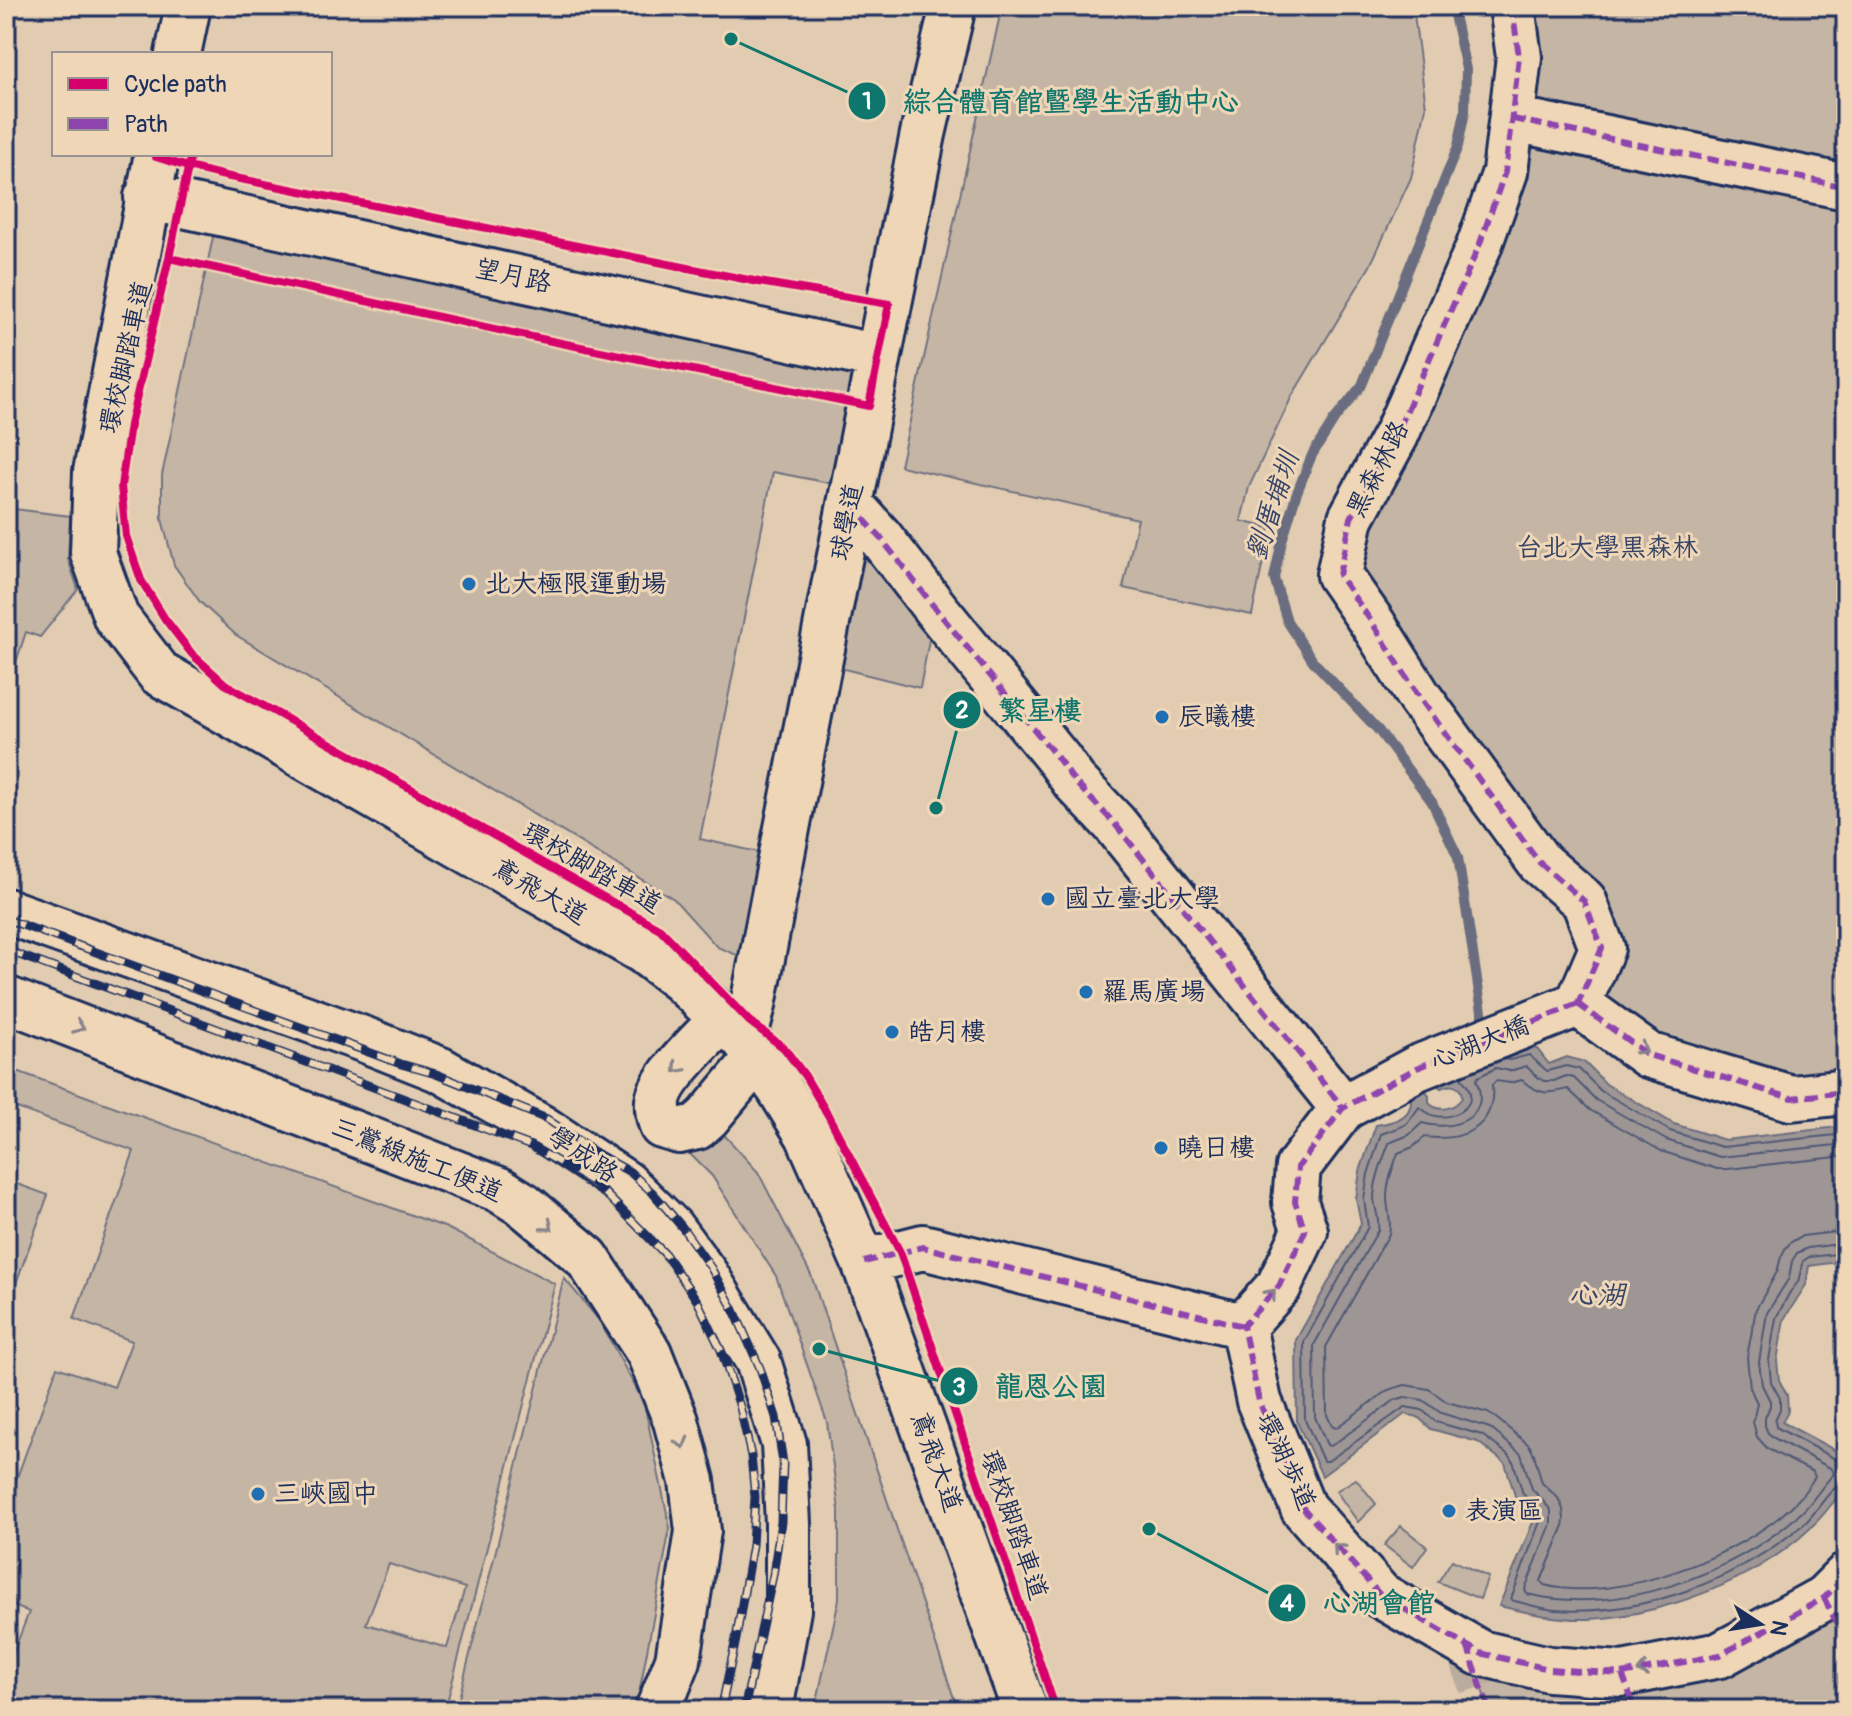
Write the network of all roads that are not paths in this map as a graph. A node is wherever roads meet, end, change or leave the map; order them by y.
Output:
1 (953, 6) edge
2 (1512, 6) edge
3 (1513, 119) junction
4 (157, 156) edge
5 (1846, 187) edge
6 (147, 197) junction
7 (878, 357) junction
8 (851, 505) junction
9 (6, 911) edge
10 (6, 999) edge
11 (1560, 1011) junction
12 (741, 1039) junction
13 (1846, 1092) edge
14 (1343, 1108) junction
15 (625, 1183) junction
16 (864, 1262) junction
17 (1243, 1326) junction
18 (1846, 1576) edge
19 (658, 1710) edge
20 (770, 1710) edge
21 (1025, 1710) edge

1 - 7 street, 球學道
2 - 3 street, 黑森林路
3 - 5 street
3 - 11 street, 黑森林路
4 - 6 street, 鳶飛大道
6 - 7 street, 望月路
6 - 12 street, 鳶飛大道
7 - 8 street, 球學道
8 - 12 street, 球學道
8 - 14 street
9 - 15 street, 學成路
10 -> 19 street, 三鶯線施工便道
11 -> 13 street
11 - 14 street, 心湖大橋
12 - 15 street
12 - 16 street, 鳶飛大道
17 -> 14 street
15 - 20 street, 學成路
16 - 17 street
16 - 21 street, 鳶飛大道
18 -> 17 street, 環湖歩道

